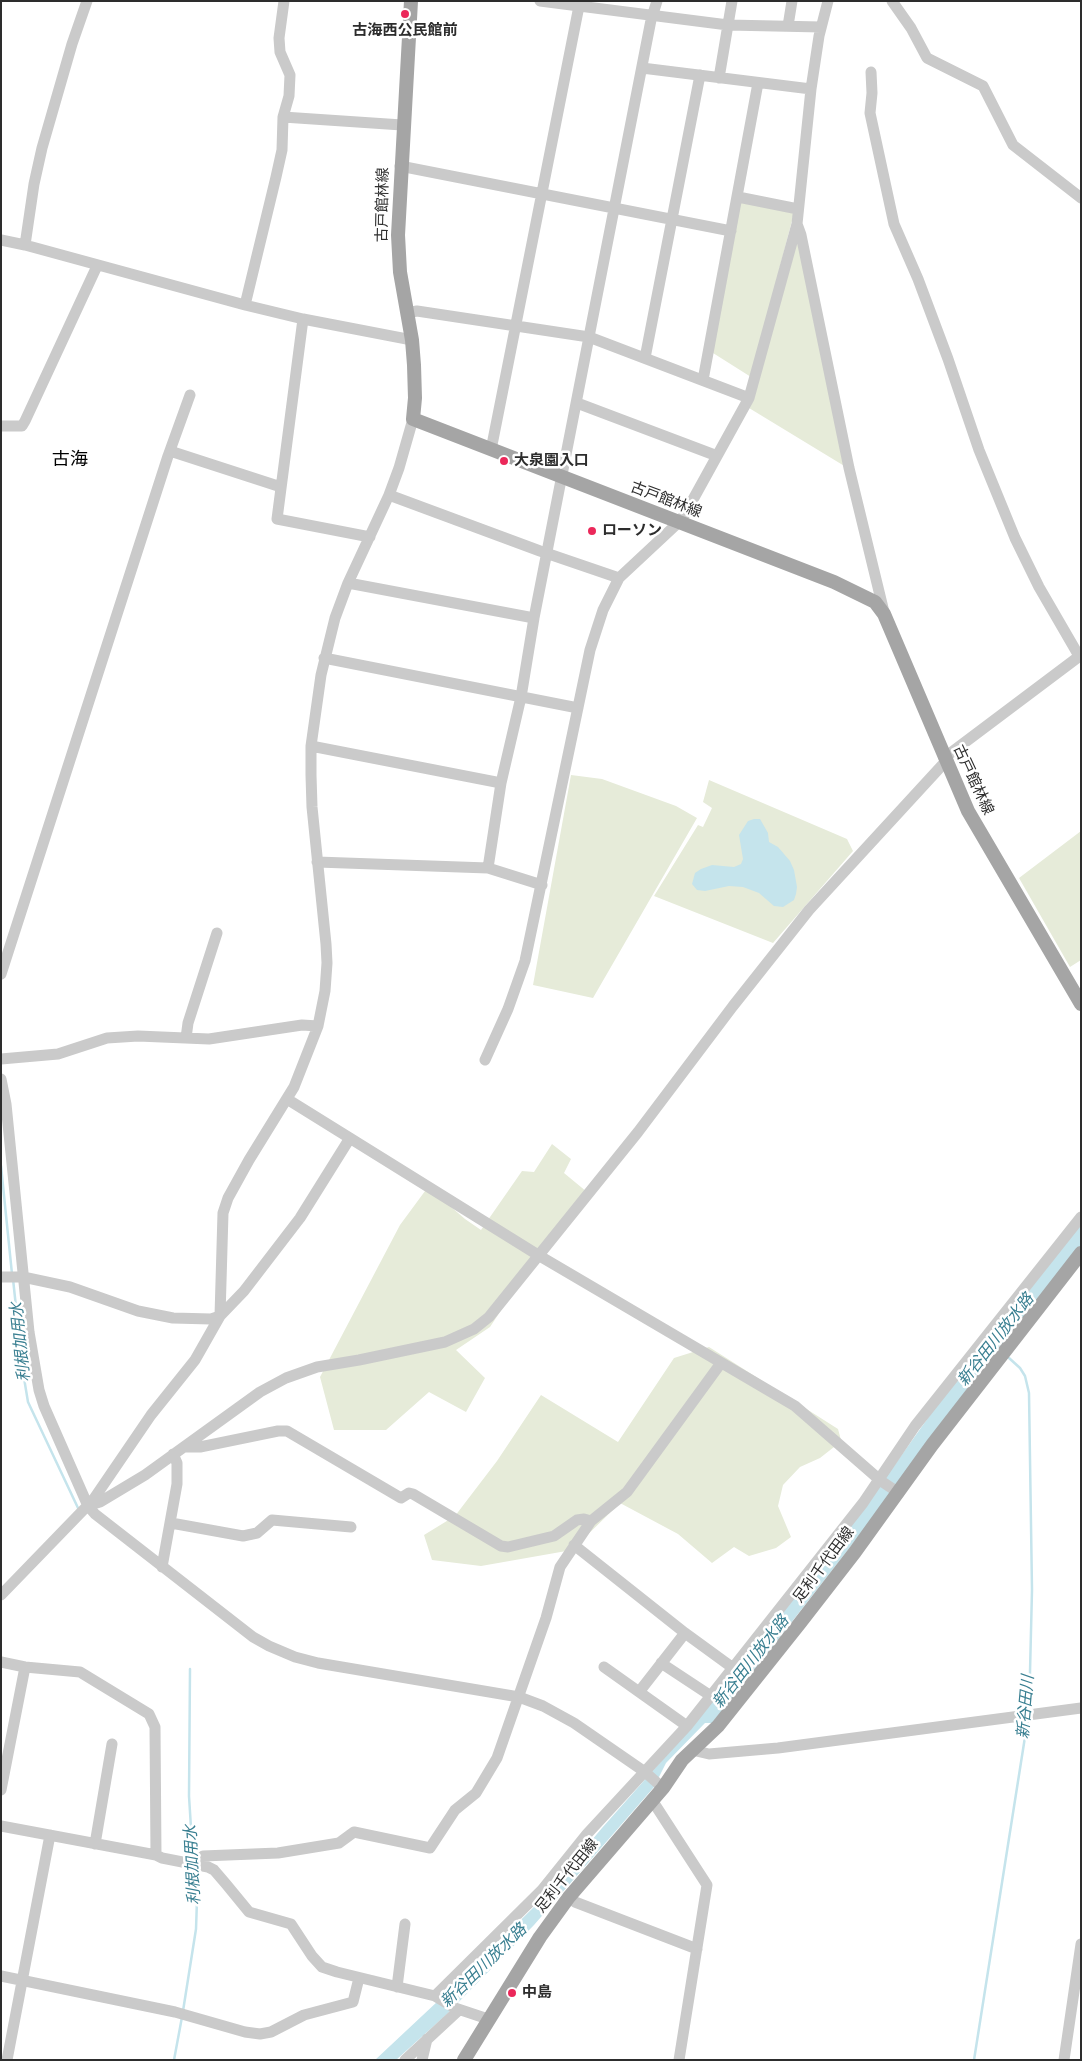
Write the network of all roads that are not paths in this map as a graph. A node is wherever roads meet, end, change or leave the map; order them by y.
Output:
1 (87, 1) edge
2 (284, 1) edge
3 (411, 1) edge
4 (540, 1) edge
5 (657, 1) edge
6 (732, 1) edge
7 (792, 1) edge
8 (828, 1) edge
9 (892, 1) edge
10 (579, 4) edge
11 (652, 15) junction
12 (728, 24) junction
13 (788, 26) junction
14 (822, 27) junction
15 (642, 68) junction
16 (871, 72) dead end
17 (700, 75) junction
18 (719, 78) junction
19 (758, 83) junction
20 (811, 89) junction
21 (283, 117) junction
22 (402, 125) junction
23 (400, 166) junction
24 (542, 194) junction
25 (738, 197) junction
26 (1081, 198) edge
27 (614, 208) junction
28 (798, 209) junction
29 (673, 220) junction
30 (797, 224) junction
31 (731, 231) junction
32 (1, 240) edge
33 (26, 245) junction
34 (97, 266) junction
35 (245, 305) junction
36 (407, 313) junction
37 (303, 319) junction
38 (515, 325) junction
39 (589, 337) junction
40 (412, 340) junction
41 (645, 358) junction
42 (704, 380) junction
43 (190, 395) dead end
44 (749, 398) junction
45 (577, 403) junction
46 (412, 419) junction
47 (1, 426) edge
48 (491, 450) junction
49 (170, 451) junction
50 (716, 457) junction
51 (562, 477) junction
52 (281, 487) junction
53 (389, 495) junction
54 (679, 522) junction
55 (370, 536) junction
56 (547, 554) junction
57 (619, 578) junction
58 (348, 583) junction
59 (884, 614) junction
60 (534, 618) junction
61 (1080, 656) edge
62 (324, 658) junction
63 (521, 697) junction
64 (578, 708) junction
65 (311, 746) junction
66 (945, 760) junction
67 (501, 783) junction
68 (318, 862) junction
69 (488, 868) junction
70 (542, 885) junction
71 (217, 933) dead end
72 (1, 974) edge
73 (1081, 1004) edge
74 (318, 1026) junction
75 (186, 1038) junction
76 (1, 1059) edge
77 (486, 1060) dead end
78 (1, 1079) edge
79 (287, 1099) junction
80 (350, 1138) junction
81 (1081, 1217) edge
82 (1081, 1253) edge
83 (538, 1255) junction
84 (12, 1277) edge
85 (220, 1316) junction
86 (721, 1363) junction
87 (184, 1447) junction
88 (173, 1454) junction
89 (880, 1480) junction
90 (895, 1491) junction
91 (88, 1506) junction
92 (590, 1521) junction
93 (170, 1522) junction
94 (351, 1527) dead end
95 (574, 1545) junction
96 (162, 1567) junction
97 (1, 1595) edge
98 (685, 1633) junction
99 (1, 1662) edge
100 (661, 1663) junction
101 (25, 1667) junction
102 (604, 1668) dead end
103 (733, 1668) junction
104 (639, 1692) junction
105 (711, 1696) junction
106 (519, 1697) junction
107 (1081, 1708) edge
108 (687, 1726) junction
109 (112, 1744) dead end
110 (692, 1750) junction
111 (647, 1774) junction
112 (662, 1786) junction
113 (1, 1790) edge
114 (652, 1800) junction
115 (1, 1826) edge
116 (50, 1835) junction
117 (95, 1844) junction
118 (156, 1855) junction
119 (199, 1864) junction
120 (569, 1897) junction
121 (405, 1924) dead end
122 (1081, 1944) edge
123 (697, 1949) junction
124 (1, 1976) edge
125 (358, 1978) junction
126 (22, 1980) junction
127 (397, 1987) junction
128 (437, 1997) junction
129 (457, 2009) junction
130 (488, 2019) junction
131 (427, 2039) junction
132 (7, 2060) edge
133 (405, 2060) edge
134 (422, 2060) edge
135 (464, 2060) edge
136 (679, 2060) edge
137 (1064, 2060) edge

1 - 33 street
2 - 21 street
3 - 22 main road, 古戸館林線
4 - 10 street
5 - 11 street
6 - 12 street
7 - 13 street
8 - 14 street
9 - 26 street
10 - 11 street
10 - 24 street
11 - 12 street
11 - 15 street
12 - 13 street
12 - 18 street
13 - 14 street
14 - 20 street
15 - 17 street
15 - 27 street
16 - 61 street
17 - 18 street
17 - 29 street
18 - 19 street
19 - 20 street
19 - 25 street
20 - 28 street
21 - 22 street
21 - 35 street
22 - 23 main road, 古戸館林線
23 - 24 street
23 - 36 main road, 古戸館林線
24 - 27 street
24 - 38 street
25 - 28 street
25 - 31 street
27 - 29 street
27 - 39 street
28 - 30 street
29 - 31 street
29 - 41 street
30 - 44 street
30 - 59 street
31 - 42 street
32 - 33 street
33 - 34 street
34 - 35 street
34 - 47 street
35 - 37 street
36 - 38 street
36 - 40 main road, 古戸館林線
37 - 40 street
37 - 52 street
38 - 39 street
38 - 48 street
39 - 41 street
39 - 45 street
40 - 46 main road, 古戸館林線
41 - 42 street
42 - 44 street
43 - 49 street
44 - 50 street
45 - 50 street
45 - 51 street
46 - 48 main road, 古戸館林線
46 - 53 street
48 - 51 main road, 古戸館林線
49 - 52 street
49 - 72 street
50 - 54 street
51 - 54 main road, 古戸館林線
51 - 56 street
52 - 55 street
53 - 55 street
53 - 56 street
54 - 57 street
54 - 59 main road, 古戸館林線
55 - 58 street
56 - 57 street
56 - 60 street
57 - 64 street
58 - 60 street
58 - 62 street
59 - 66 main road, 古戸館林線
60 - 63 street
61 - 66 street
62 - 63 street
62 - 65 street
63 - 64 street
63 - 67 street
64 - 70 street
65 - 67 street
65 - 68 street
66 - 73 main road, 古戸館林線
66 - 83 street
67 - 69 street
68 - 69 street
68 - 74 street
69 - 70 street
70 - 77 street
71 - 75 street
74 - 75 street
74 - 79 street
75 - 76 street
78 - 84 street
79 - 80 street
79 - 85 street
80 - 83 street
80 - 85 street
81 - 89 street
82 - 90 main road, 足利千代田線
83 - 86 street
83 - 87 street
84 - 85 street
84 - 91 street
85 - 91 street
86 - 89 street
86 - 92 street
87 - 88 street
87 - 92 street
88 - 91 street
88 - 93 street
89 - 90 street
89 - 103 street
90 - 110 main road, 足利千代田線
91 - 96 street
91 - 97 street
92 - 95 street
93 - 94 street
93 - 96 street
95 - 98 street
95 - 106 street
96 - 106 street
98 - 100 street
98 - 103 street
99 - 101 street
100 - 104 street
100 - 105 street
101 - 113 street
101 - 118 street
102 - 104 street
103 - 105 street
104 - 108 street
105 - 108 street
106 - 111 street
106 - 119 street
107 - 110 street
108 - 111 street
109 - 117 street
110 - 112 main road, 足利千代田線
111 - 112 street
111 - 128 street
112 - 114 main road, 足利千代田線
114 - 120 main road, 足利千代田線
114 - 123 street
115 - 116 street
116 - 117 street
116 - 126 street
117 - 118 street
118 - 119 street
119 - 125 street
120 - 123 street
120 - 130 main road, 足利千代田線
121 - 127 street
122 - 137 street
123 - 136 street
124 - 126 street
125 - 126 street
125 - 127 street
126 - 132 street
127 - 128 street
128 - 129 street
129 - 130 street
129 - 131 street
130 - 135 main road, 足利千代田線
131 - 133 street
131 - 134 street

